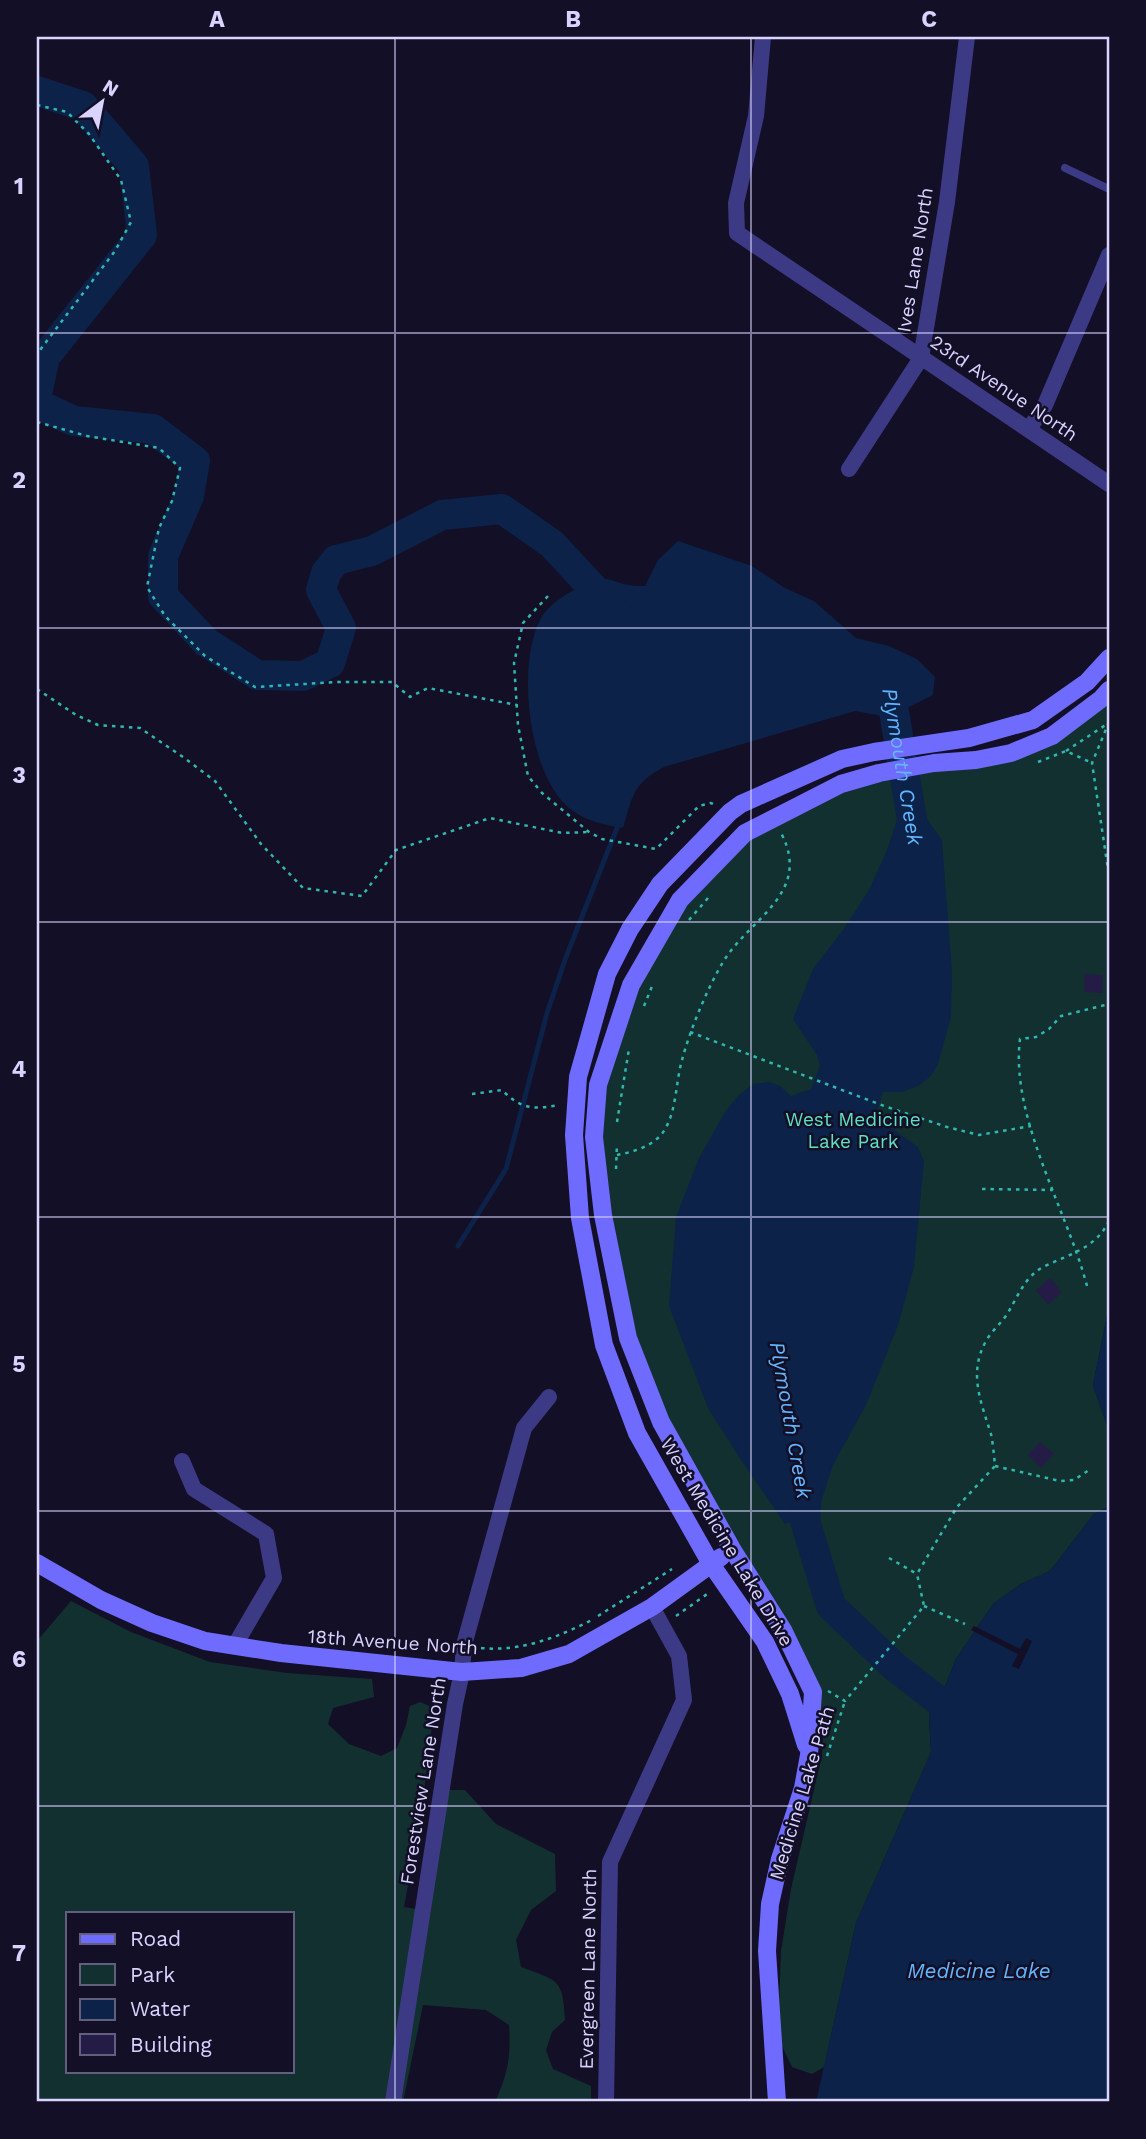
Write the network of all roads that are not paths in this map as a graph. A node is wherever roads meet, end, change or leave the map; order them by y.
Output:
1 (763, 37) edge
2 (967, 37) edge
3 (1065, 168) dead end
4 (1109, 189) edge
5 (1109, 255) edge
6 (920, 358) junction
7 (1029, 429) junction
8 (849, 469) dead end
9 (1109, 484) edge
10 (1109, 659) edge
11 (1109, 690) edge
12 (549, 1397) dead end
13 (182, 1461) dead end
14 (732, 1549) junction
15 (37, 1563) edge
16 (711, 1564) junction
17 (652, 1607) junction
18 (236, 1645) junction
19 (462, 1672) junction
20 (818, 1756) junction
21 (393, 2102) edge
22 (606, 2102) edge
23 (777, 2102) edge

1 - 6 street, 23rd Avenue North
2 - 6 street, Ives Lane North
3 - 4 lane
5 - 7 street
6 - 7 street, 23rd Avenue North
6 - 8 street, Ives Lane North
7 - 9 street, 23rd Avenue North
10 - 16 street, West Medicine Lake Drive
11 - 14 street, West Medicine Lake Drive
12 - 19 street, Forestview Lane North
13 - 18 street
14 - 16 street, 18th Avenue North
14 - 20 street, West Medicine Lake Drive
15 - 18 street, 18th Avenue North
16 - 17 street, 18th Avenue North
16 - 20 street, West Medicine Lake Drive
17 - 19 street, 18th Avenue North
17 - 22 street, Evergreen Lane North
18 - 19 street, 18th Avenue North
19 - 21 street, Forestview Lane North
20 - 23 street, West Medicine Lake Drive

